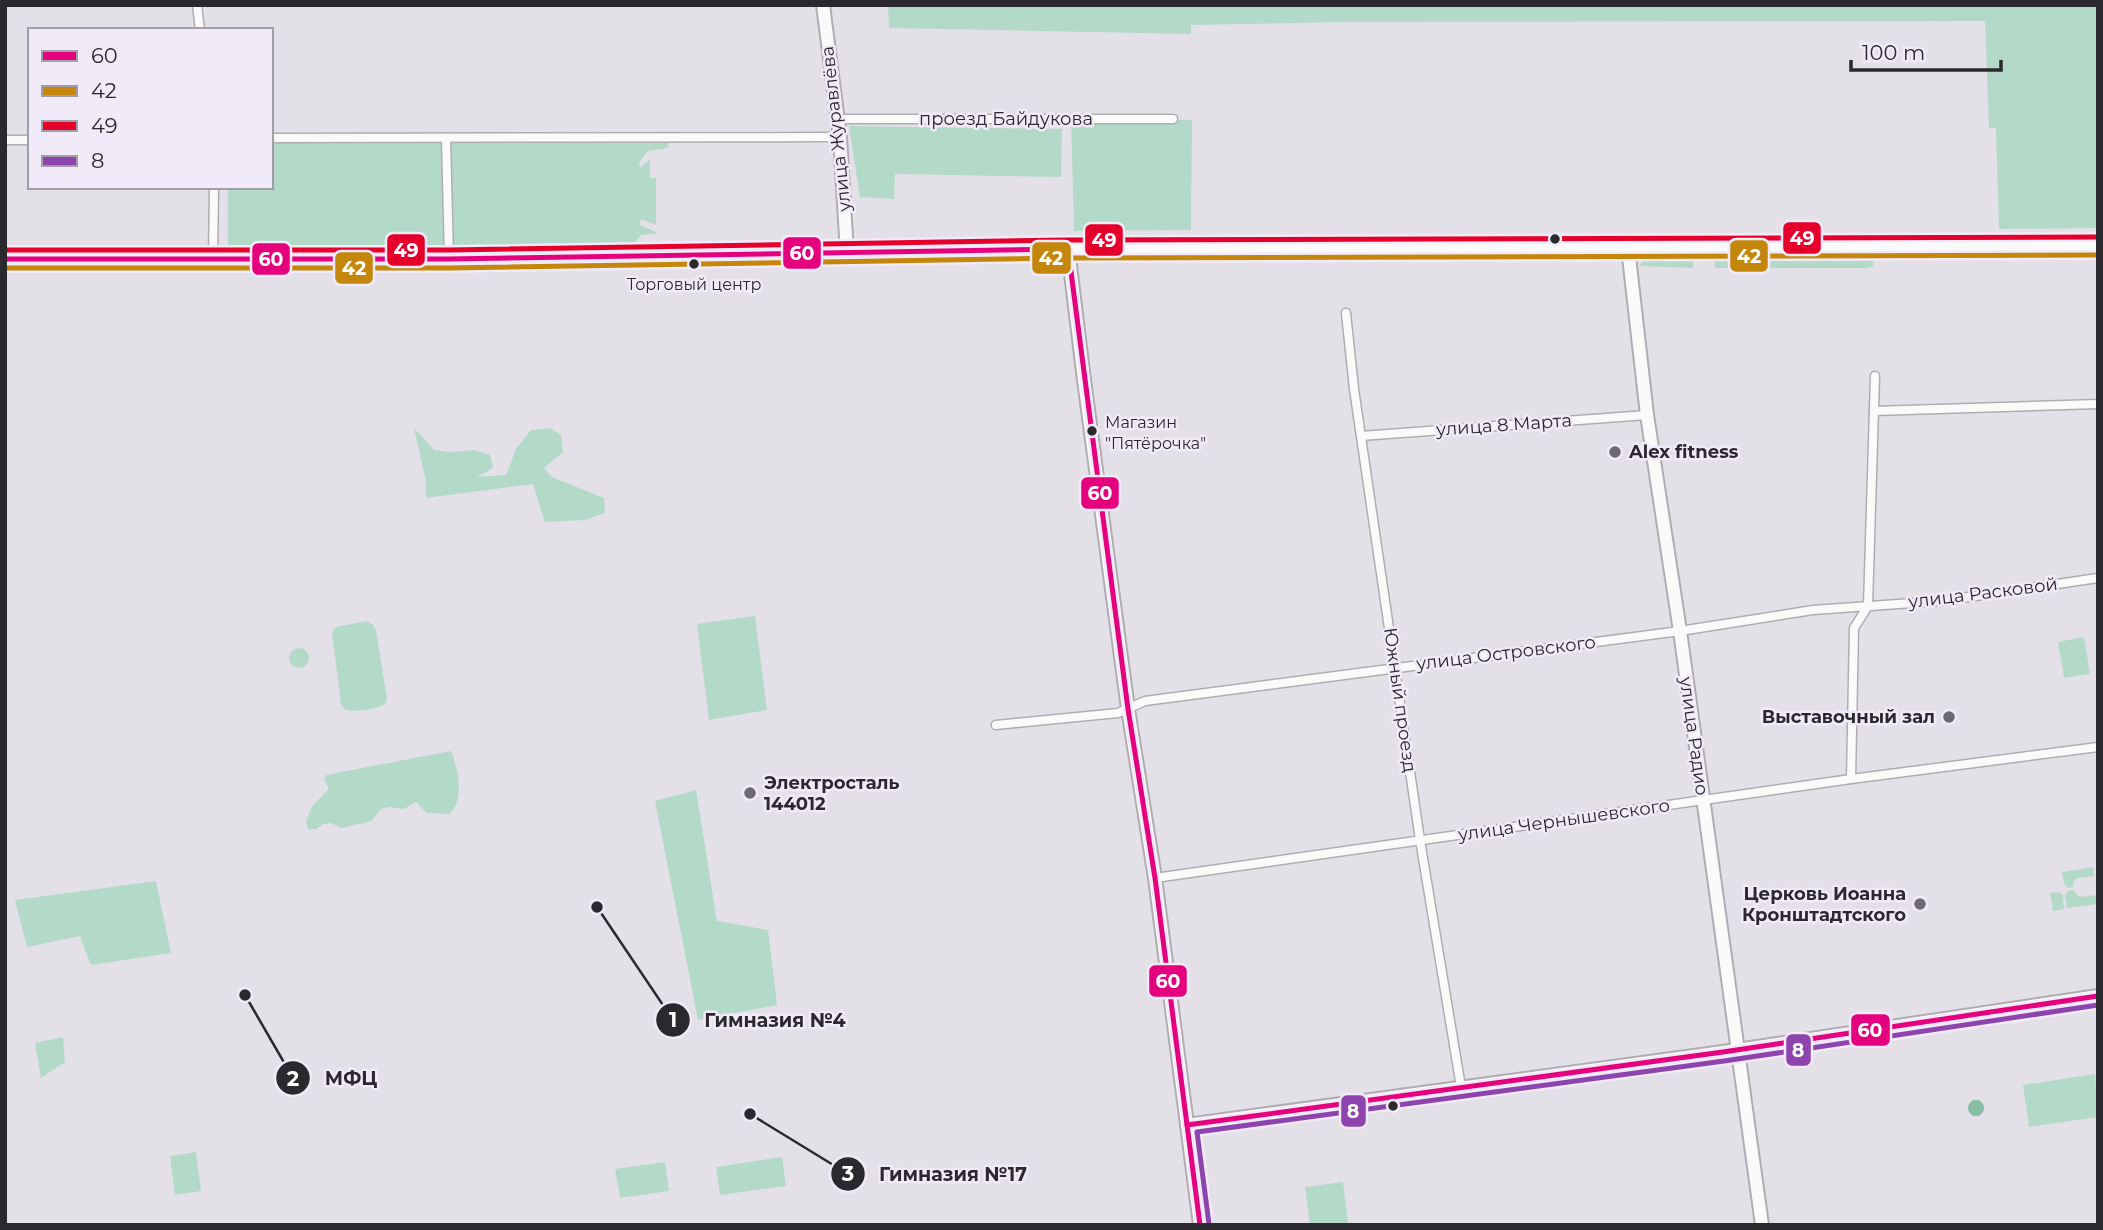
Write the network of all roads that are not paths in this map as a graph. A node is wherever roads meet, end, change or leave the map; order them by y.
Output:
1 (197, 5) edge
2 (823, 5) edge
3 (200, 28) edge
4 (838, 119) junction
5 (1173, 119) dead end
6 (840, 137) junction
7 (273, 138) edge
8 (446, 138) junction
9 (5, 140) edge
10 (28, 140) edge
11 (214, 189) edge
12 (2098, 246) edge
13 (1628, 248) junction
14 (1068, 249) junction
15 (847, 254) junction
16 (5, 259) edge
17 (449, 259) junction
18 (213, 260) junction
19 (1346, 313) dead end
20 (1875, 376) dead end
21 (2098, 404) edge
22 (1874, 411) junction
23 (1647, 415) junction
24 (1361, 436) junction
25 (2098, 578) edge
26 (1868, 606) junction
27 (1680, 631) junction
28 (1395, 666) junction
29 (1128, 709) junction
30 (996, 725) dead end
31 (2098, 747) edge
32 (1851, 779) junction
33 (1703, 800) junction
34 (1420, 839) junction
35 (1155, 878) junction
36 (2098, 996) edge
37 (1736, 1049) junction
38 (1461, 1087) junction
39 (1187, 1125) junction
40 (1200, 1225) edge
41 (1762, 1225) edge

1 - 3 street
2 - 4 main road, улица Журавлёва
4 - 5 street, проезд Байдукова
4 - 6 main road, улица Журавлёва
6 - 8 street
6 - 15 main road, улица Журавлёва
7 - 8 street
8 - 17 street
9 - 10 street
11 - 18 street
12 - 13 highway
13 - 14 highway
13 - 23 main road, улица Радио
14 - 15 highway
14 - 29 main road
15 - 17 highway
16 - 18 highway
17 - 18 highway
19 - 24 street, Южный проезд
20 - 22 street
21 - 22 street
22 - 26 street
23 - 24 street, улица 8 Марта
23 - 27 main road, улица Радио
24 - 28 street, Южный проезд
25 - 26 street, улица Расковой
26 - 27 street, улица Островского
26 - 32 street
27 - 28 street, улица Островского
27 - 33 main road, улица Радио
28 - 29 street, улица Островского
28 - 34 street, Южный проезд
29 - 30 street
29 - 35 main road
31 - 32 street, улица Чернышевского
32 - 33 street, улица Чернышевского
33 - 34 street, улица Чернышевского
33 - 37 main road, улица Радио
34 - 35 street, улица Чернышевского
34 - 38 street, Южный проезд
35 - 39 main road
36 - 37 main road
37 - 38 main road
37 - 41 main road, улица Радио
38 - 39 main road
39 - 40 main road

